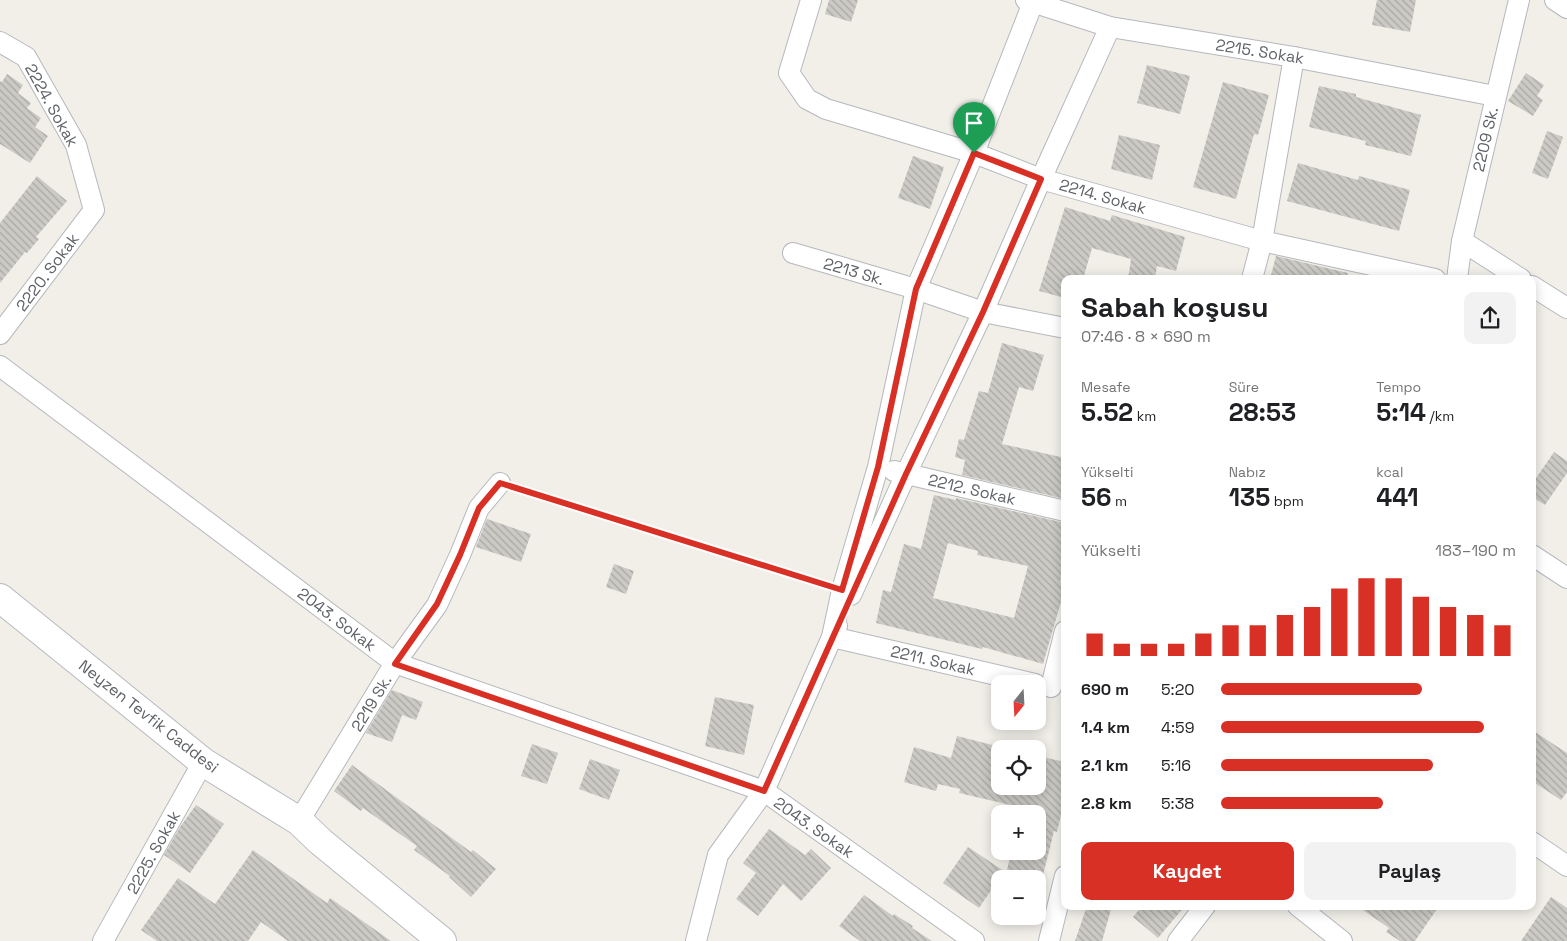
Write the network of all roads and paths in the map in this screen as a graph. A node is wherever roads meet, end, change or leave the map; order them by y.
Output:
1 (811, 0) edge
2 (1519, 0) edge
3 (1555, 0) edge
4 (1032, 1) edge
5 (1567, 8) edge
6 (1110, 27) junction
7 (0, 42) edge
8 (1294, 57) junction
9 (1495, 96) junction
10 (974, 153) junction
11 (1041, 179) junction
12 (94, 210) joint
13 (1262, 241) junction
14 (1462, 241) junction
15 (793, 253) dead end
16 (1253, 275) edge
17 (1417, 275) edge
18 (1458, 275) edge
19 (1515, 275) edge
20 (916, 289) junction
21 (1536, 289) edge
22 (1567, 308) edge
23 (983, 312) junction
24 (1061, 327) edge
25 (0, 334) edge
26 (0, 366) edge
27 (878, 467) junction
28 (906, 474) junction
29 (500, 483) joint
30 (1061, 510) edge
31 (1536, 559) edge
32 (1567, 578) edge
33 (842, 590) junction
34 (0, 598) edge
35 (832, 637) junction
36 (1061, 643) edge
37 (395, 664) junction
38 (1047, 687) edge
39 (203, 762) junction
40 (764, 791) junction
41 (299, 821) junction
42 (1536, 845) edge
43 (1567, 866) edge
44 (1061, 892) edge
45 (1202, 910) edge
46 (1303, 910) edge
47 (106, 940) edge
48 (442, 941) edge
49 (696, 941) edge
50 (974, 941) edge
51 (1049, 941) edge
52 (1178, 941) edge
53 (1342, 941) edge

1 - 10 street, 2214. Sokak
2 - 9 street, 2209 Sk.
3 - 5 street
4 - 6 street, 2215. Sokak
4 - 10 street
6 - 8 street, 2215. Sokak
6 - 11 street
7 - 12 street, 2224. Sokak
8 - 9 street, 2215. Sokak
8 - 13 street
9 - 14 street, 2209 Sk.
10 - 11 street, 2214. Sokak
10 - 20 street
11 - 13 street, 2214. Sokak
11 - 23 street
12 - 25 street, 2220. Sokak
13 - 16 street
13 - 17 street, 2214. Sokak
14 - 18 street, 2209 Sk.
14 - 19 street
15 - 20 street, 2213 Sk.
20 - 23 street, 2213 Sk.
20 - 27 street
21 - 22 street
23 - 24 street, 2213 Sk.
23 - 28 street
26 - 37 street, 2043. Sokak
27 - 28 street, 2212. Sokak
27 - 33 street
28 - 30 street, 2212. Sokak
28 - 35 street
29 - 33 path
29 - 37 street, 2219 Sk.
31 - 32 street
33 - 35 street
34 - 39 street, Neyzen Tevfik Caddesi
35 - 38 street, 2211. Sokak
35 - 40 street
36 - 38 street
37 - 40 street, 2043. Sokak
37 - 41 street, 2219 Sk.
39 - 41 street, Neyzen Tevfik Caddesi
39 - 47 street, 2225. Sokak
40 - 49 street
40 - 50 street, 2043. Sokak
41 - 48 street, Neyzen Tevfik Caddesi
42 - 43 street
44 - 51 street
45 - 52 street
46 - 53 street

